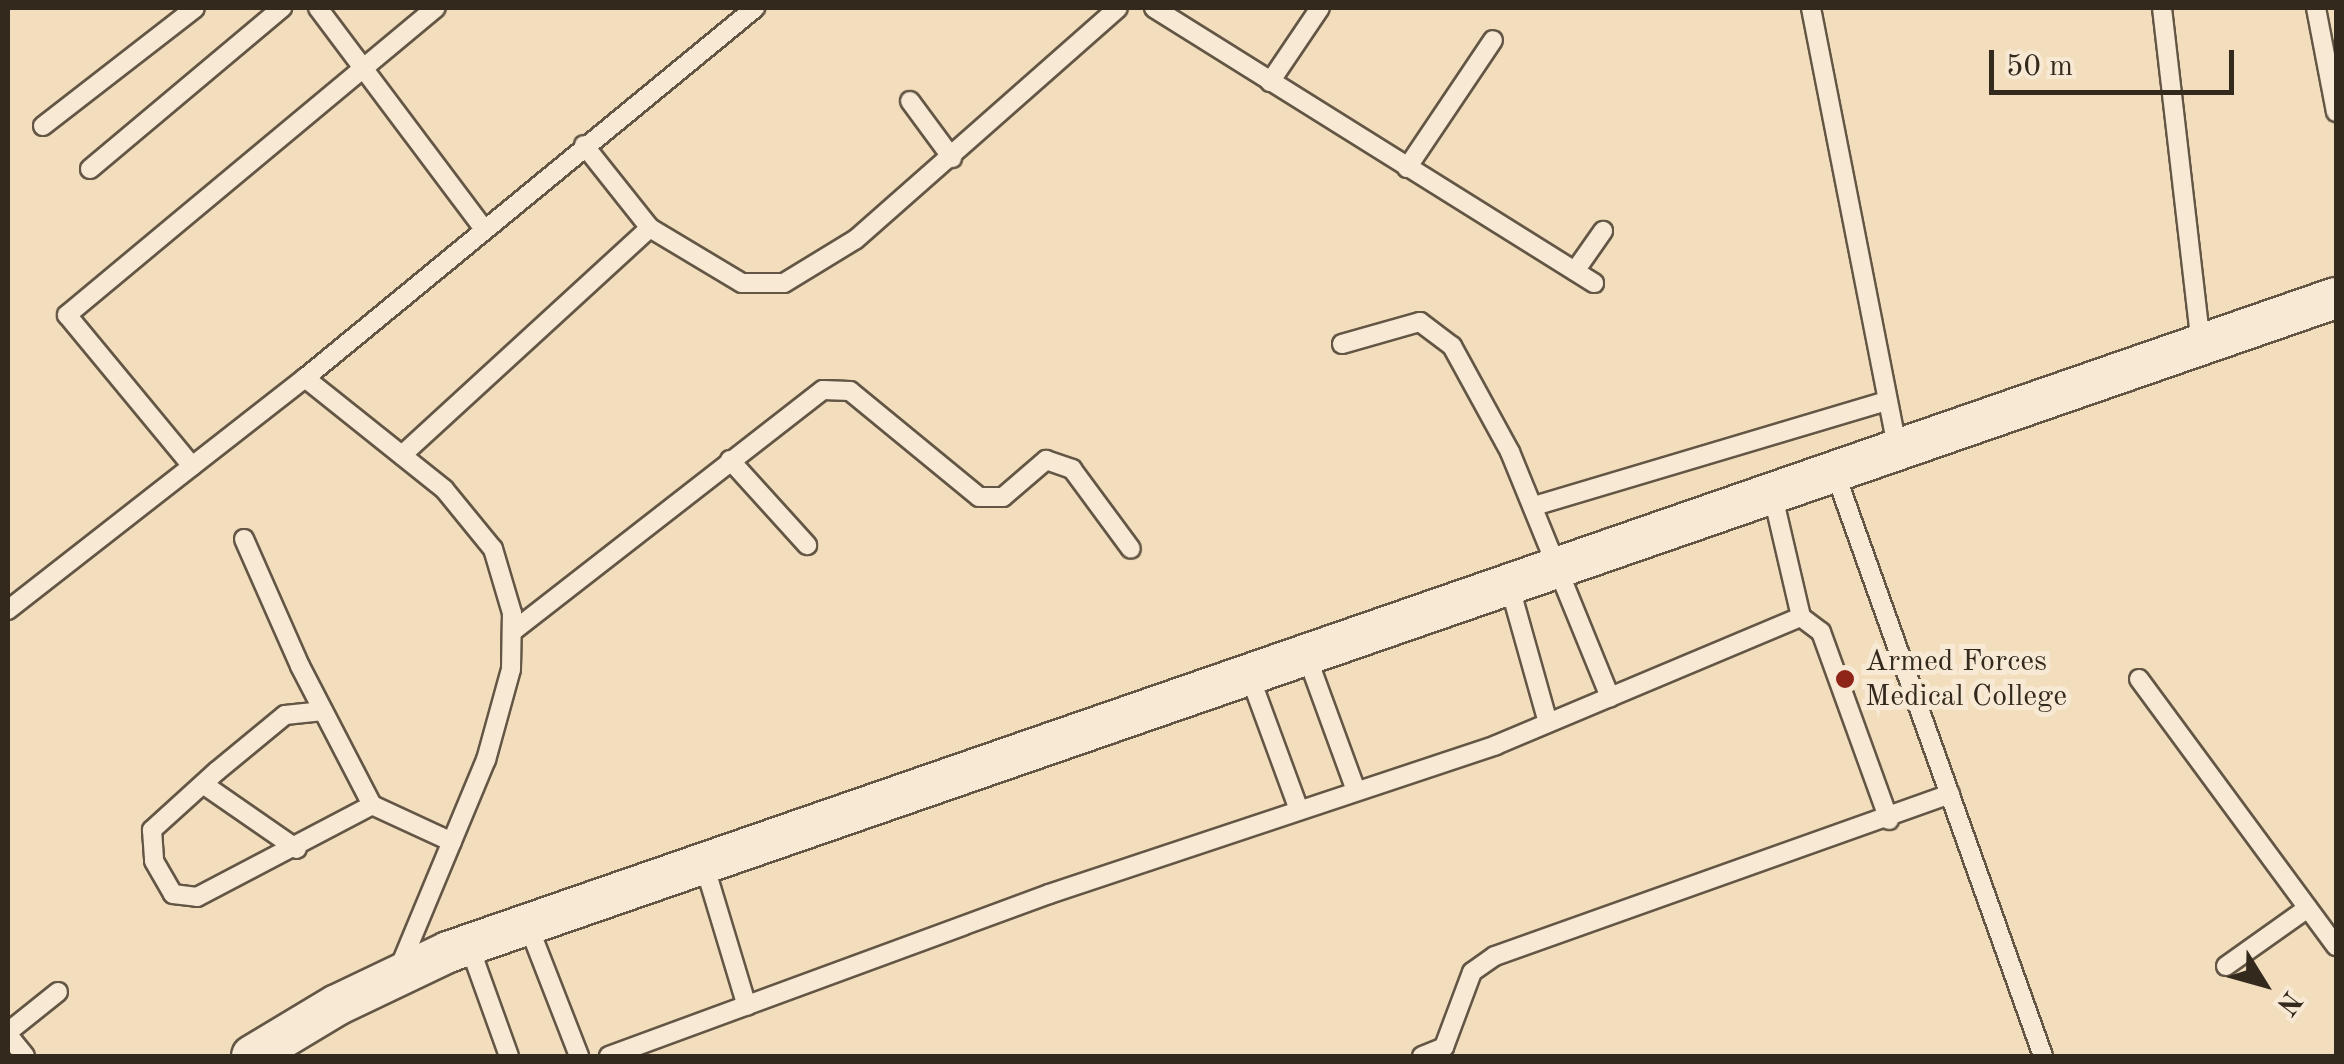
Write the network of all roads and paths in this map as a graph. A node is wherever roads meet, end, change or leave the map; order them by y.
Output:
1 (194, 8) edge
2 (282, 8) edge
3 (318, 8) edge
4 (436, 8) edge
5 (754, 8) edge
6 (1118, 8) edge
7 (1154, 8) edge
8 (1320, 8) edge
9 (1810, 8) edge
10 (2162, 8) edge
11 (2316, 8) edge
12 (1493, 40) dead end
13 (362, 69) junction
14 (1270, 82) junction
15 (910, 100) dead end
16 (2336, 112) edge
17 (43, 126) dead end
18 (584, 145) junction
19 (952, 158) junction
20 (90, 168) dead end
21 (1407, 168) junction
22 (483, 228) junction
23 (650, 228) junction
24 (1603, 231) dead end
25 (1576, 271) junction
26 (1594, 283) dead end
27 (2336, 298) edge
28 (1342, 344) dead end
29 (2201, 348) junction
30 (305, 378) junction
31 (1888, 401) junction
32 (1898, 450) junction
33 (402, 455) junction
34 (730, 460) junction
35 (192, 466) junction
36 (1834, 470) junction
37 (1772, 492) junction
38 (1534, 506) junction
39 (244, 539) dead end
40 (808, 545) dead end
41 (1131, 550) dead end
42 (1561, 565) junction
43 (1509, 583) junction
44 (8, 610) edge
45 (1800, 617) junction
46 (512, 632) junction
47 (1306, 654) junction
48 (1249, 674) junction
49 (2140, 679) dead end
50 (1610, 697) junction
51 (322, 711) junction
52 (1548, 723) junction
53 (203, 784) junction
54 (1356, 791) junction
55 (1950, 794) junction
56 (372, 805) junction
57 (1299, 810) junction
58 (1889, 820) junction
59 (452, 842) junction
60 (297, 848) junction
61 (704, 863) junction
62 (2308, 908) junction
63 (528, 924) junction
64 (469, 945) junction
65 (2336, 946) edge
66 (2226, 966) dead end
67 (396, 977) junction
68 (58, 992) dead end
69 (747, 1006) junction
70 (8, 1034) edge
71 (25, 1056) edge
72 (252, 1056) edge
73 (509, 1056) edge
74 (580, 1056) edge
75 (609, 1056) edge
76 (1422, 1056) edge
77 (2043, 1056) edge

1 - 17 lane
2 - 20 lane
3 - 13 lane
4 - 13 lane
5 - 18 lane
6 - 19 lane
7 - 14 lane
8 - 14 lane
9 - 31 lane
10 - 29 lane
11 - 16 lane
12 - 21 lane
13 - 22 lane
13 - 35 lane
14 - 21 lane
15 - 19 lane
18 - 22 lane
18 - 23 lane
19 - 23 lane
21 - 25 lane
22 - 30 lane
23 - 33 lane
24 - 25 lane
25 - 26 lane
27 - 29 street
28 - 38 lane
29 - 32 street
30 - 33 lane
30 - 35 lane
31 - 32 lane
31 - 38 lane
32 - 36 street
33 - 46 lane
34 - 40 lane
34 - 41 lane
34 - 46 lane
35 - 44 lane
36 - 37 street
36 - 55 lane
37 - 42 street
37 - 45 lane
38 - 42 lane
39 - 51 lane
42 - 43 street
42 - 50 lane
43 - 47 street
43 - 52 lane
45 - 50 lane
45 - 58 lane
46 - 59 lane
47 - 48 street
47 - 54 lane
48 - 57 lane
48 - 61 street
49 - 62 lane
50 - 52 lane
51 - 53 lane
51 - 56 lane
52 - 54 lane
53 - 60 lane
53 - 60 lane
54 - 57 lane
55 - 58 lane
55 - 77 lane
56 - 59 lane
56 - 60 lane
57 - 69 lane
58 - 76 lane
59 - 67 lane
61 - 63 street
61 - 69 lane
62 - 65 lane
62 - 66 lane
63 - 64 street
63 - 74 lane
64 - 67 street
64 - 73 lane
67 - 72 street
68 - 70 lane
69 - 75 lane
70 - 71 lane

